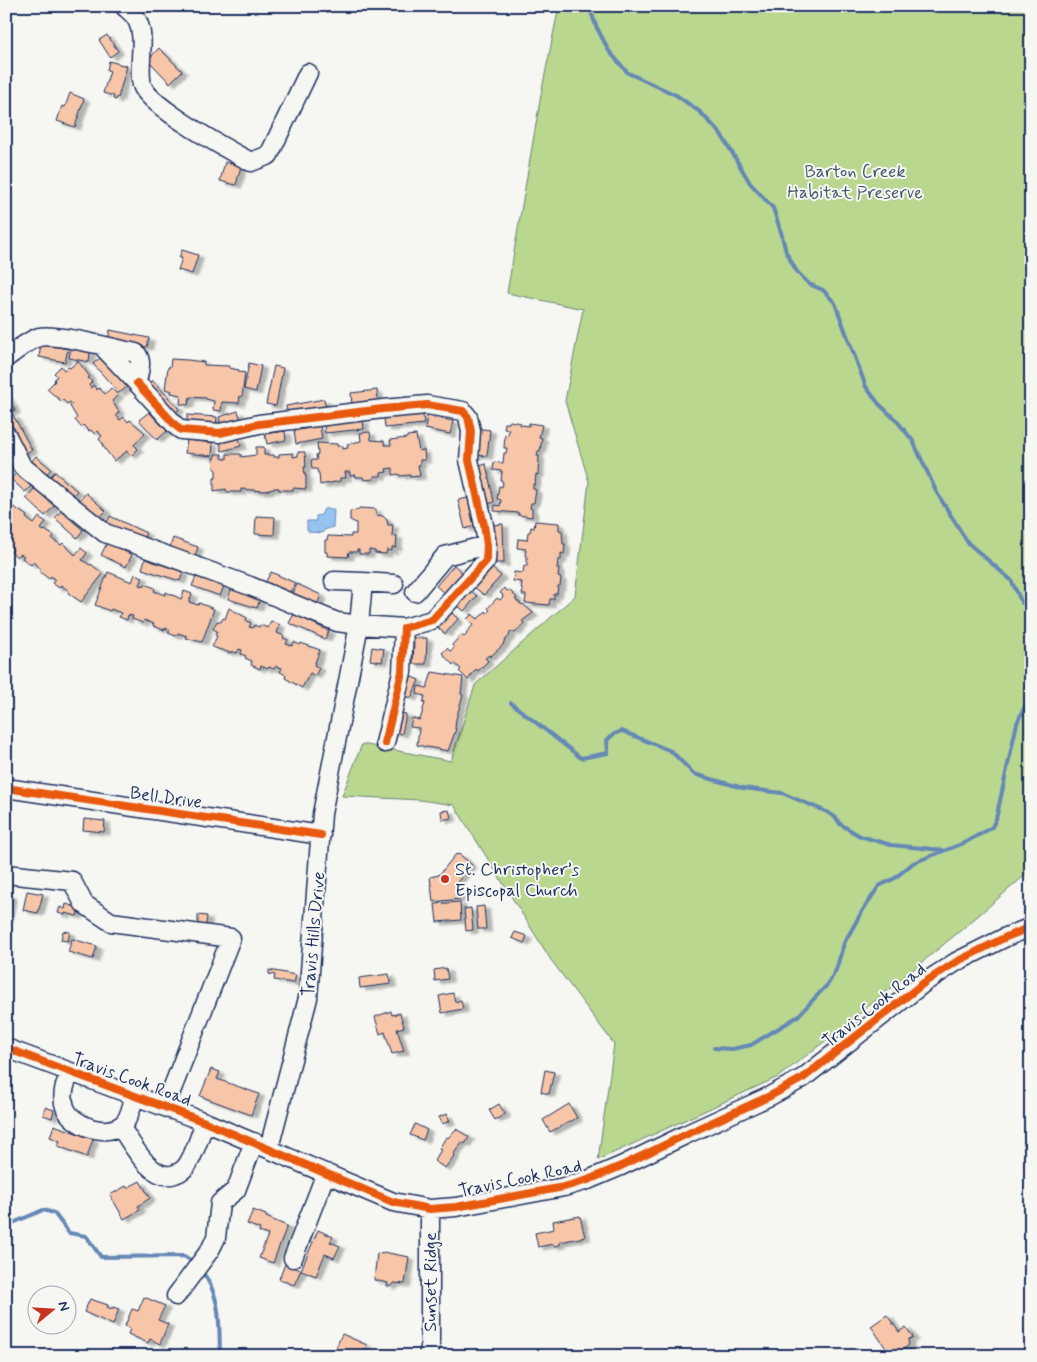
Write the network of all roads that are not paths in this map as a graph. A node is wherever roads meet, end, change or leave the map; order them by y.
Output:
1 (124, 6) edge
2 (308, 73) dead end
3 (6, 358) edge
4 (6, 434) edge
5 (487, 545) junction
6 (334, 581) dead end
7 (363, 582) junction
8 (394, 584) dead end
9 (415, 592) dead end
10 (359, 625) junction
11 (399, 627) junction
12 (384, 743) dead end
13 (6, 788) edge
14 (321, 835) junction
15 (6, 874) edge
16 (1031, 927) edge
17 (6, 1048) edge
18 (70, 1073) junction
19 (135, 1096) junction
20 (165, 1107) junction
21 (205, 1122) junction
22 (116, 1128) junction
23 (262, 1145) junction
24 (326, 1173) junction
25 (430, 1209) junction
26 (293, 1258) dead end
27 (176, 1296) dead end
28 (428, 1356) edge

1 - 2 street
3 - 5 street
4 - 10 street
5 - 9 street
5 - 11 street
6 - 7 street
7 - 8 street
7 - 10 street, Travis Hills Drive
10 - 11 street
10 - 14 street, Travis Hills Drive
11 - 12 street
13 - 14 street, Bell Drive
14 - 23 street, Travis Hills Drive
15 - 20 street
16 - 25 street, Travis Cook Road
17 - 18 street, Travis Cook Road
18 - 19 street, Travis Cook Road
18 - 22 street
19 - 20 street, Travis Cook Road
19 - 22 street
20 - 21 street, Travis Cook Road
21 - 22 street
21 - 23 street, Travis Cook Road
23 - 24 street, Travis Cook Road
23 - 27 street, Travis Hills Drive
24 - 25 street, Travis Cook Road
24 - 26 street
25 - 28 street, Sunset Ridge

